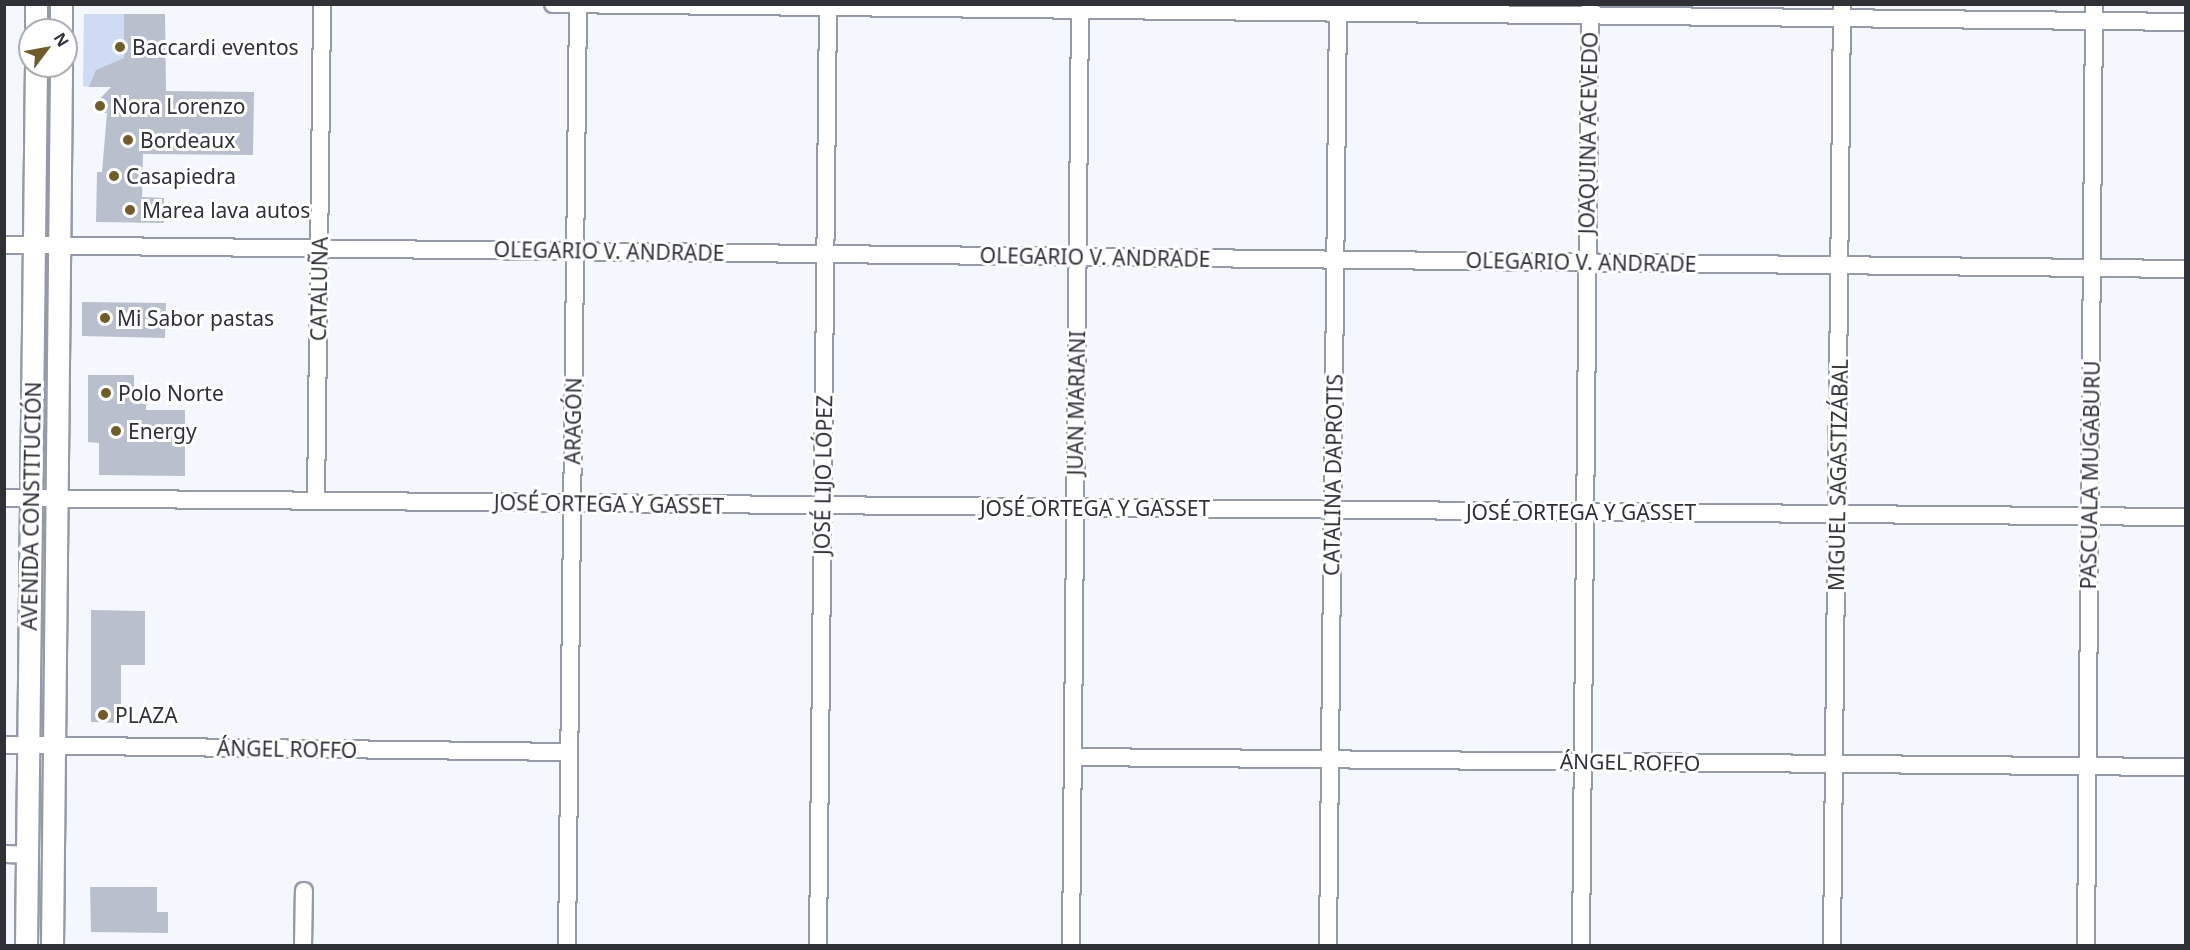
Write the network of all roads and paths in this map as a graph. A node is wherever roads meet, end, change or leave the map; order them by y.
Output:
1 (322, 4) edge
2 (553, 4) edge
3 (578, 5) edge
4 (828, 6) edge
5 (1080, 8) edge
6 (1338, 9) edge
7 (1590, 10) edge
8 (1842, 11) edge
9 (2094, 13) edge
10 (2186, 22) edge
11 (36, 78) edge
12 (61, 78) edge
13 (4, 245) edge
14 (34, 245) junction
15 (59, 245) junction
16 (319, 248) junction
17 (575, 251) junction
18 (825, 254) junction
19 (1077, 256) junction
20 (1336, 259) junction
21 (1587, 262) junction
22 (1840, 265) junction
23 (2092, 268) junction
24 (2186, 269) edge
25 (4, 498) edge
26 (31, 498) junction
27 (56, 498) junction
28 (316, 501) junction
29 (572, 503) junction
30 (823, 505) junction
31 (1075, 507) junction
32 (1333, 510) junction
33 (1585, 512) junction
34 (1837, 514) junction
35 (2090, 516) junction
36 (2186, 517) edge
37 (4, 746) edge
38 (29, 746) junction
39 (54, 746) junction
40 (569, 752) junction
41 (1074, 757) junction
42 (1330, 759) junction
43 (1582, 762) junction
44 (1834, 764) junction
45 (2088, 766) junction
46 (2186, 767) edge
47 (4, 854) edge
48 (27, 855) junction
49 (304, 891) dead end
50 (27, 945) edge
51 (52, 945) edge
52 (303, 945) edge
53 (567, 945) edge
54 (818, 945) edge
55 (1071, 945) edge
56 (1328, 945) edge
57 (1581, 945) edge
58 (1832, 945) edge
59 (2086, 945) edge

1 - 16 street, CATALUÑA
2 - 3 street
3 - 4 street
3 - 17 street, ARAGÓN
4 - 5 street
4 - 18 street, JOSÉ LIJO LÓPEZ
5 - 6 street
5 - 19 street, JUAN MARIANI
6 - 7 street
6 - 20 street, CATALINA DAPROTIS
7 - 8 street
7 - 21 street, JOAQUINA ACEVEDO
8 - 9 street
8 - 22 street, MIGUEL SAGASTIZÁBAL
9 - 10 street
9 - 23 street, PASCUALA MUGABURU
11 - 14 main road, AVENIDA CONSTITUCIÓN
12 - 15 main road, AVENIDA CONSTITUCIÓN
13 - 14 street, OLEGARIO V. ANDRADE
14 - 15 street, OLEGARIO V. ANDRADE
14 - 26 main road, AVENIDA CONSTITUCIÓN
15 - 16 street, OLEGARIO V. ANDRADE
15 - 27 main road, AVENIDA CONSTITUCIÓN
16 - 17 street, OLEGARIO V. ANDRADE
16 - 28 street, CATALUÑA
17 - 18 street, OLEGARIO V. ANDRADE
17 - 29 street, ARAGÓN
18 - 19 street, OLEGARIO V. ANDRADE
18 - 30 street, JOSÉ LIJO LÓPEZ
19 - 20 street, OLEGARIO V. ANDRADE
19 - 31 street, JUAN MARIANI
20 - 21 street, OLEGARIO V. ANDRADE
20 - 32 street, CATALINA DAPROTIS
21 - 22 street, OLEGARIO V. ANDRADE
21 - 33 street, JOAQUINA ACEVEDO
22 - 23 street, OLEGARIO V. ANDRADE
22 - 34 street, MIGUEL SAGASTIZÁBAL
23 - 24 street, OLEGARIO V. ANDRADE
23 - 35 street, PASCUALA MUGABURU
25 - 26 street, JOSÉ ORTEGA Y GASSET
26 - 27 street, JOSÉ ORTEGA Y GASSET
26 - 38 main road, AVENIDA CONSTITUCIÓN
27 - 28 street, JOSÉ ORTEGA Y GASSET
27 - 39 main road, AVENIDA CONSTITUCIÓN
28 - 29 street, JOSÉ ORTEGA Y GASSET
29 - 30 street, JOSÉ ORTEGA Y GASSET
29 - 40 street, ARAGÓN
30 - 31 street, JOSÉ ORTEGA Y GASSET
30 - 54 street, JOSÉ LIJO LÓPEZ
31 - 32 street, JOSÉ ORTEGA Y GASSET
31 - 41 street, JUAN MARIANI
32 - 33 street, JOSÉ ORTEGA Y GASSET
32 - 42 street, CATALINA DAPROTIS
33 - 34 street, JOSÉ ORTEGA Y GASSET
33 - 43 street, JOAQUINA ACEVEDO
34 - 35 street, JOSÉ ORTEGA Y GASSET
34 - 44 street, MIGUEL SAGASTIZÁBAL
35 - 36 street, JOSÉ ORTEGA Y GASSET
35 - 45 street, PASCUALA MUGABURU
37 - 38 street, ÁNGEL ROFFO
38 - 39 street, ÁNGEL ROFFO
38 - 48 main road, AVENIDA CONSTITUCIÓN
39 - 40 street, ÁNGEL ROFFO
39 - 51 main road, AVENIDA CONSTITUCIÓN
40 - 53 street, ARAGÓN
41 - 42 street, ÁNGEL ROFFO
41 - 55 street, JUAN MARIANI
42 - 43 street, ÁNGEL ROFFO
42 - 56 street, CATALINA DAPROTIS
43 - 44 street, ÁNGEL ROFFO
43 - 57 street, JOAQUINA ACEVEDO
44 - 45 street, ÁNGEL ROFFO
44 - 58 street, MIGUEL SAGASTIZÁBAL
45 - 46 street, ÁNGEL ROFFO
45 - 59 street, PASCUALA MUGABURU
47 - 48 street
48 - 50 main road, AVENIDA CONSTITUCIÓN
49 - 52 street

